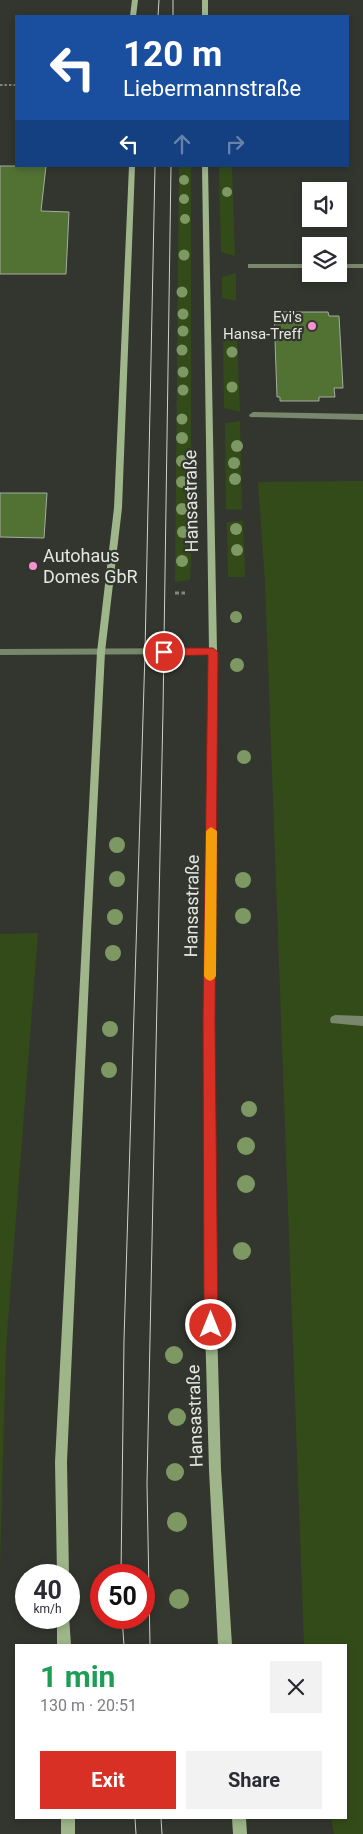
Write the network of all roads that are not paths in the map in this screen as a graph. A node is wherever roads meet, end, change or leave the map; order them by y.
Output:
1 (134, 0) edge
2 (205, 0) edge
3 (133, 15) edge
4 (205, 15) edge
5 (132, 167) edge
6 (205, 167) edge
7 (251, 266) dead end
8 (302, 266) edge
9 (347, 266) edge
10 (363, 266) edge
11 (253, 415) dead end
12 (363, 417) edge
13 (0, 652) edge
14 (101, 652) junction
15 (213, 652) junction
16 (335, 1020) dead end
17 (363, 1021) edge
18 (62, 1564) edge
19 (63, 1629) edge
20 (64, 1644) edge
21 (225, 1644) edge
22 (68, 1819) edge
23 (239, 1819) edge
24 (68, 1834) edge
25 (240, 1834) edge

1 - 3 main road
2 - 4 main road
5 - 14 main road
6 - 15 main road, Hansastraße
7 - 8 street
9 - 10 street
11 - 12 street
13 - 14 street
14 - 15 street
14 - 18 main road
15 - 21 main road, Hansastraße
16 - 17 street
19 - 20 main road
22 - 24 main road
23 - 25 main road

